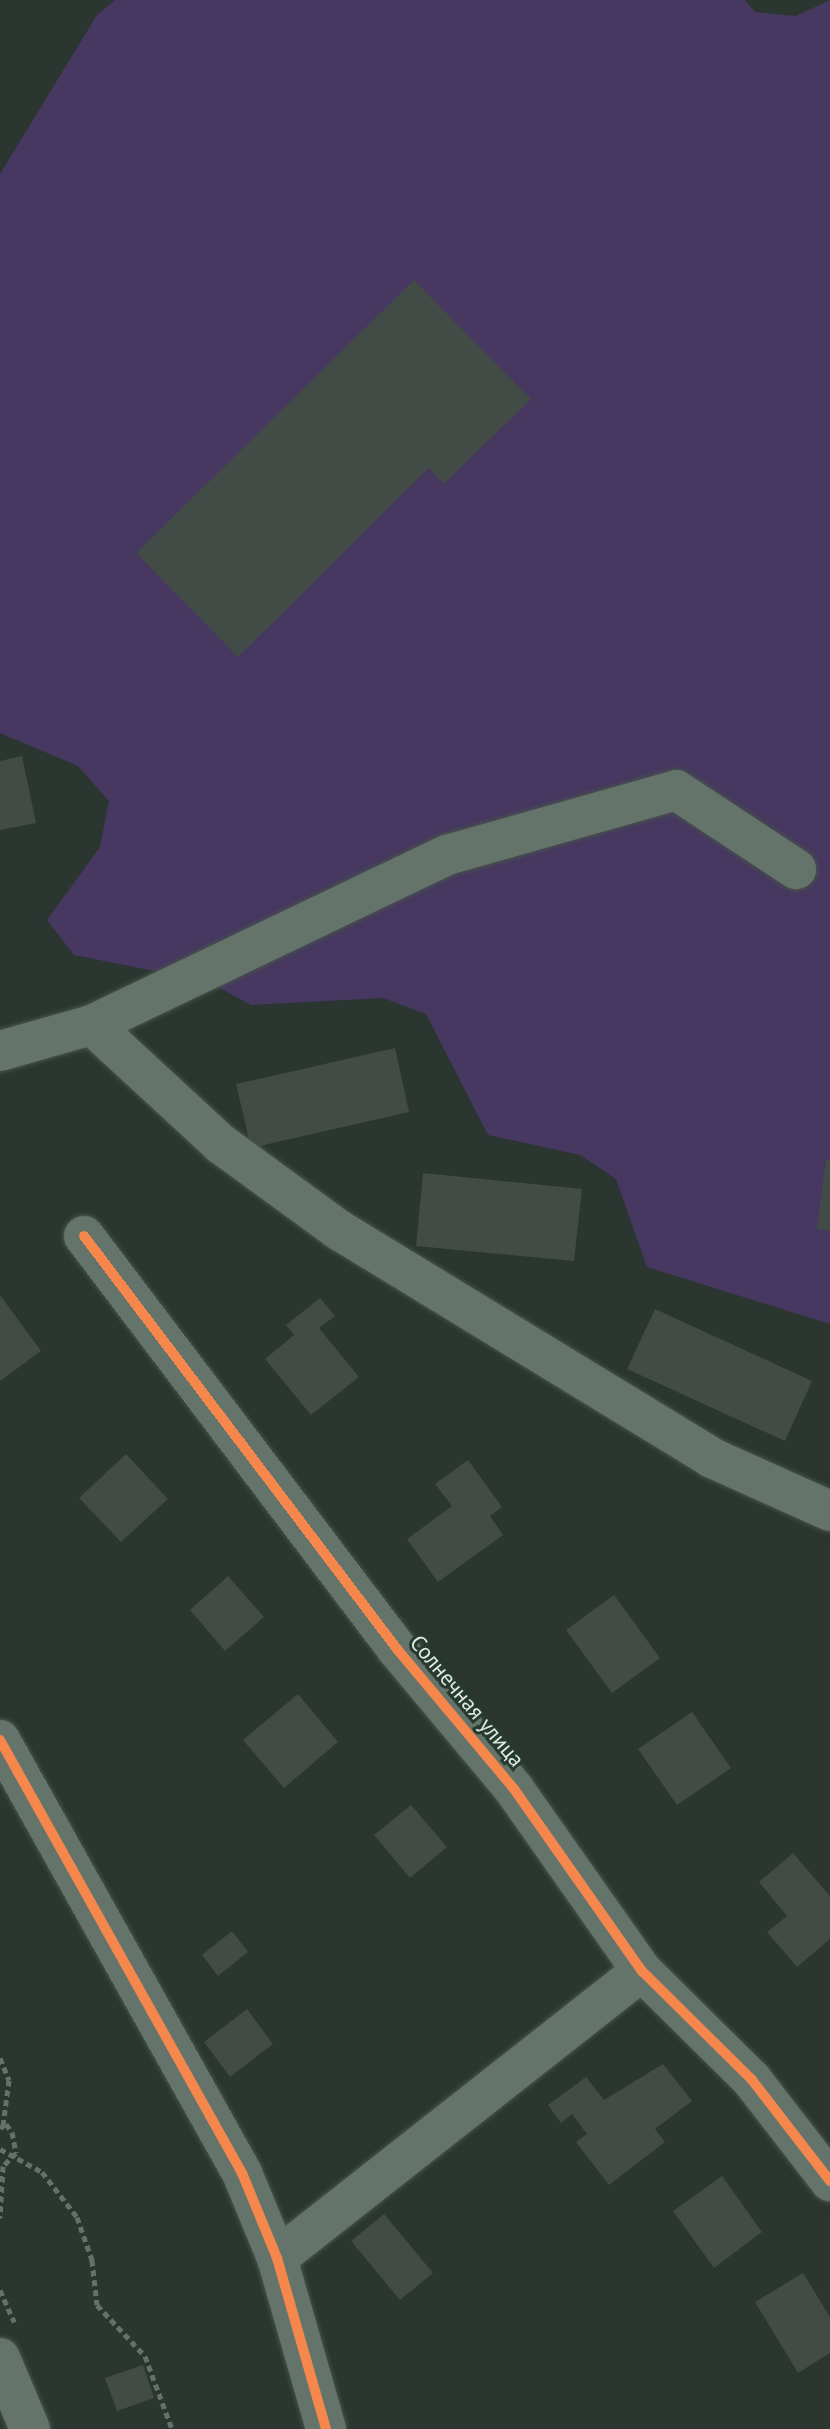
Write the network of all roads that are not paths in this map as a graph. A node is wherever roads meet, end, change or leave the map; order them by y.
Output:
1 (796, 869) dead end
2 (92, 1025) junction
3 (0, 1051) edge
4 (84, 1236) dead end
5 (830, 1511) edge
6 (0, 1740) edge
7 (642, 1971) junction
8 (830, 2181) edge
9 (277, 2258) junction
10 (0, 2358) edge
11 (30, 2429) edge
12 (326, 2429) edge

1 - 2 street
2 - 3 street
2 - 5 street
4 - 7 street, Солнечная улица
6 - 9 street
7 - 8 street, Солнечная улица
7 - 9 street
9 - 12 street
10 - 11 street

